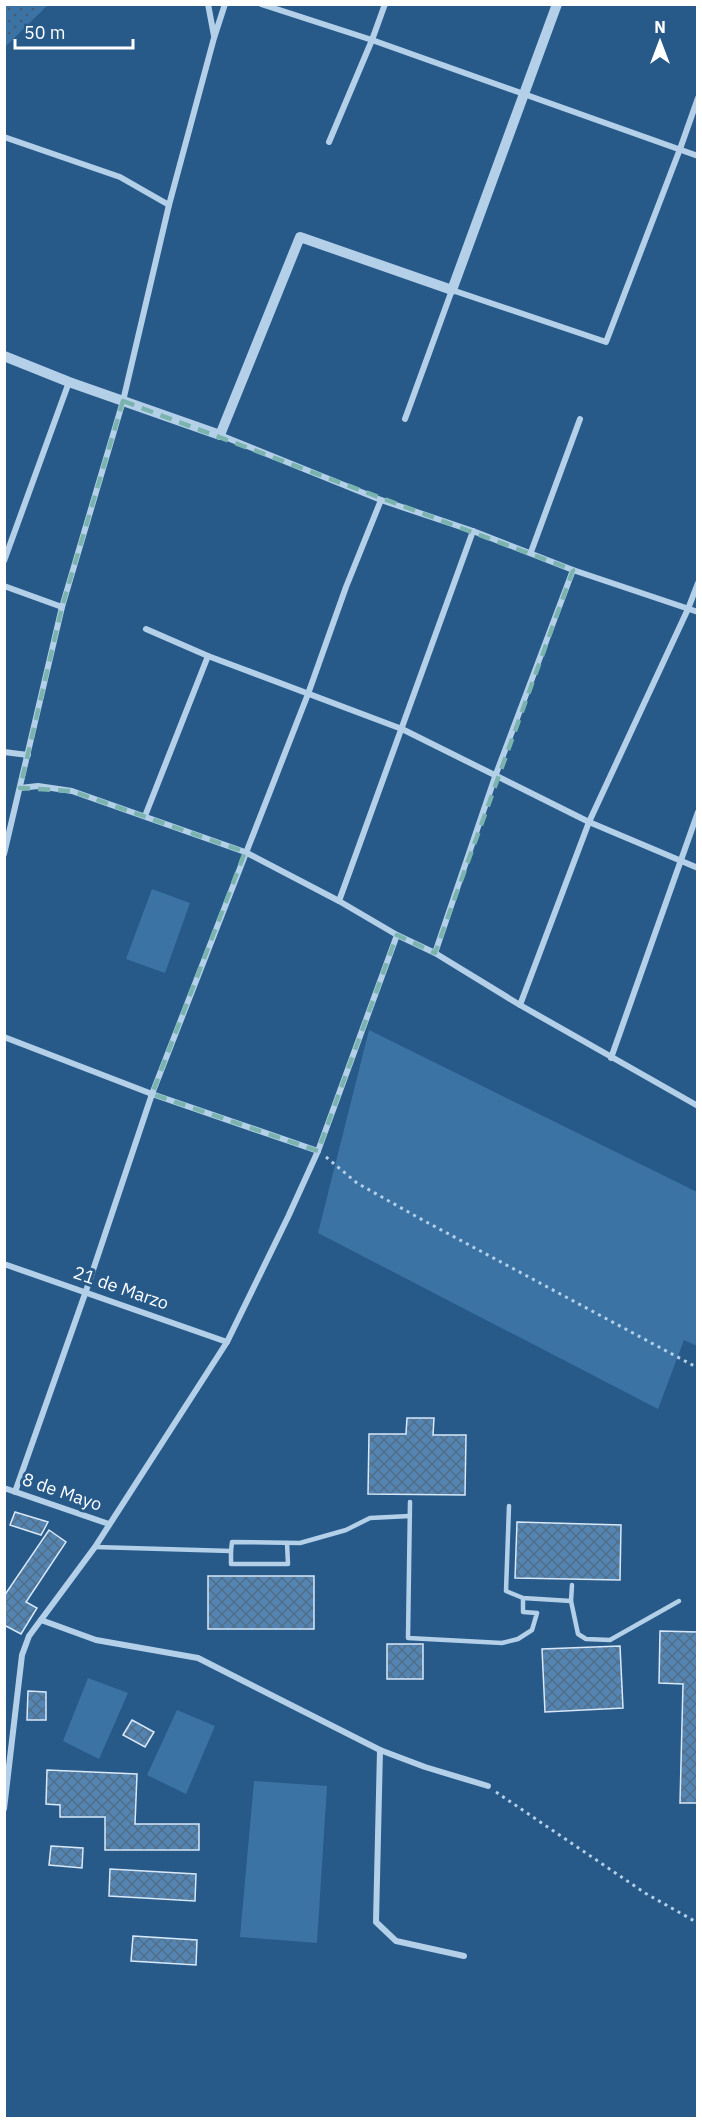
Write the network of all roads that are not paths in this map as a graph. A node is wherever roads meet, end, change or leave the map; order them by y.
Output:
1 (208, 4) edge
2 (225, 4) edge
3 (261, 4) edge
4 (385, 4) edge
5 (557, 4) edge
6 (214, 38) junction
7 (372, 40) junction
8 (523, 94) junction
9 (698, 98) edge
10 (4, 137) edge
11 (329, 142) dead end
12 (680, 149) junction
13 (698, 156) edge
14 (169, 205) junction
15 (452, 290) junction
16 (4, 357) edge
17 (69, 382) junction
18 (123, 401) junction
19 (405, 419) dead end
20 (580, 419) dead end
21 (220, 435) junction
22 (381, 500) junction
23 (473, 531) junction
24 (531, 552) junction
25 (4, 561) edge
26 (573, 570) junction
27 (698, 582) edge
28 (4, 586) edge
29 (62, 607) junction
30 (688, 609) junction
31 (698, 612) edge
32 (146, 629) dead end
33 (208, 656) junction
34 (308, 694) junction
35 (402, 729) junction
36 (4, 752) edge
37 (28, 755) junction
38 (496, 774) junction
39 (20, 788) junction
40 (698, 812) edge
41 (145, 816) junction
42 (589, 822) junction
43 (245, 852) junction
44 (4, 854) edge
45 (680, 862) junction
46 (698, 868) edge
47 (339, 901) junction
48 (397, 934) junction
49 (435, 953) junction
50 (520, 1005) junction
51 (4, 1037) edge
52 (610, 1058) junction
53 (152, 1094) junction
54 (698, 1106) edge
55 (318, 1150) junction
56 (4, 1264) edge
57 (86, 1291) junction
58 (227, 1342) junction
59 (4, 1488) edge
60 (15, 1492) junction
61 (411, 1502) dead end
62 (509, 1506) dead end
63 (410, 1516) junction
64 (110, 1524) junction
65 (287, 1543) junction
66 (94, 1547) junction
67 (231, 1551) junction
68 (572, 1585) dead end
69 (523, 1598) junction
70 (537, 1598) junction
71 (679, 1601) dead end
72 (571, 1602) junction
73 (537, 1613) junction
74 (41, 1620) junction
75 (380, 1750) junction
76 (488, 1786) road end
77 (4, 1809) edge
78 (464, 1956) dead end

1 - 6 street
2 - 6 street
3 - 7 street
4 - 7 street
5 - 8 street
6 - 14 street
7 - 8 street
7 - 11 street
8 - 12 street
8 - 15 street
9 - 12 street
10 - 14 street
12 - 13 street
12 - 15 street
14 - 18 street
15 - 19 street
15 - 21 street
16 - 17 street
17 - 18 street
17 - 25 street
18 - 21 street
18 - 29 street
20 - 24 street
21 - 22 street
22 - 23 street
22 - 34 street
23 - 24 street
23 - 35 street
24 - 26 street
26 - 30 street
26 - 38 street
27 - 30 street
28 - 29 street
29 - 37 street
30 - 31 street
30 - 42 street
32 - 33 street
33 - 34 street
33 - 41 street
34 - 35 street
34 - 43 street
35 - 38 street
35 - 47 street
36 - 37 street
37 - 39 street
38 - 42 street
38 - 49 street
39 - 41 street
39 - 44 street
40 - 45 street
41 - 43 street
42 - 45 street
42 - 50 street
43 - 47 street
43 - 53 street
45 - 46 street
45 - 52 street
47 - 48 street
48 - 49 street
48 - 55 street
49 - 50 street
50 - 52 street
51 - 53 street
52 - 54 street
53 - 55 street
53 - 57 street
55 - 58 street
56 - 57 street, 21 de Marzo
57 - 58 street, 21 de Marzo
57 - 60 street
58 - 64 street
59 - 60 street, 8 de Mayo
60 - 64 street, 8 de Mayo
61 - 63 lane
62 - 69 lane
63 - 65 lane
63 - 73 lane
64 - 66 street
65 - 67 lane
65 - 67 lane
66 - 67 lane
66 - 74 street
68 - 72 lane
69 - 70 lane
69 - 73 lane
70 - 72 lane
70 - 73 lane
71 - 72 lane
74 - 75 street
74 - 77 street
75 - 76 street
75 - 78 street

